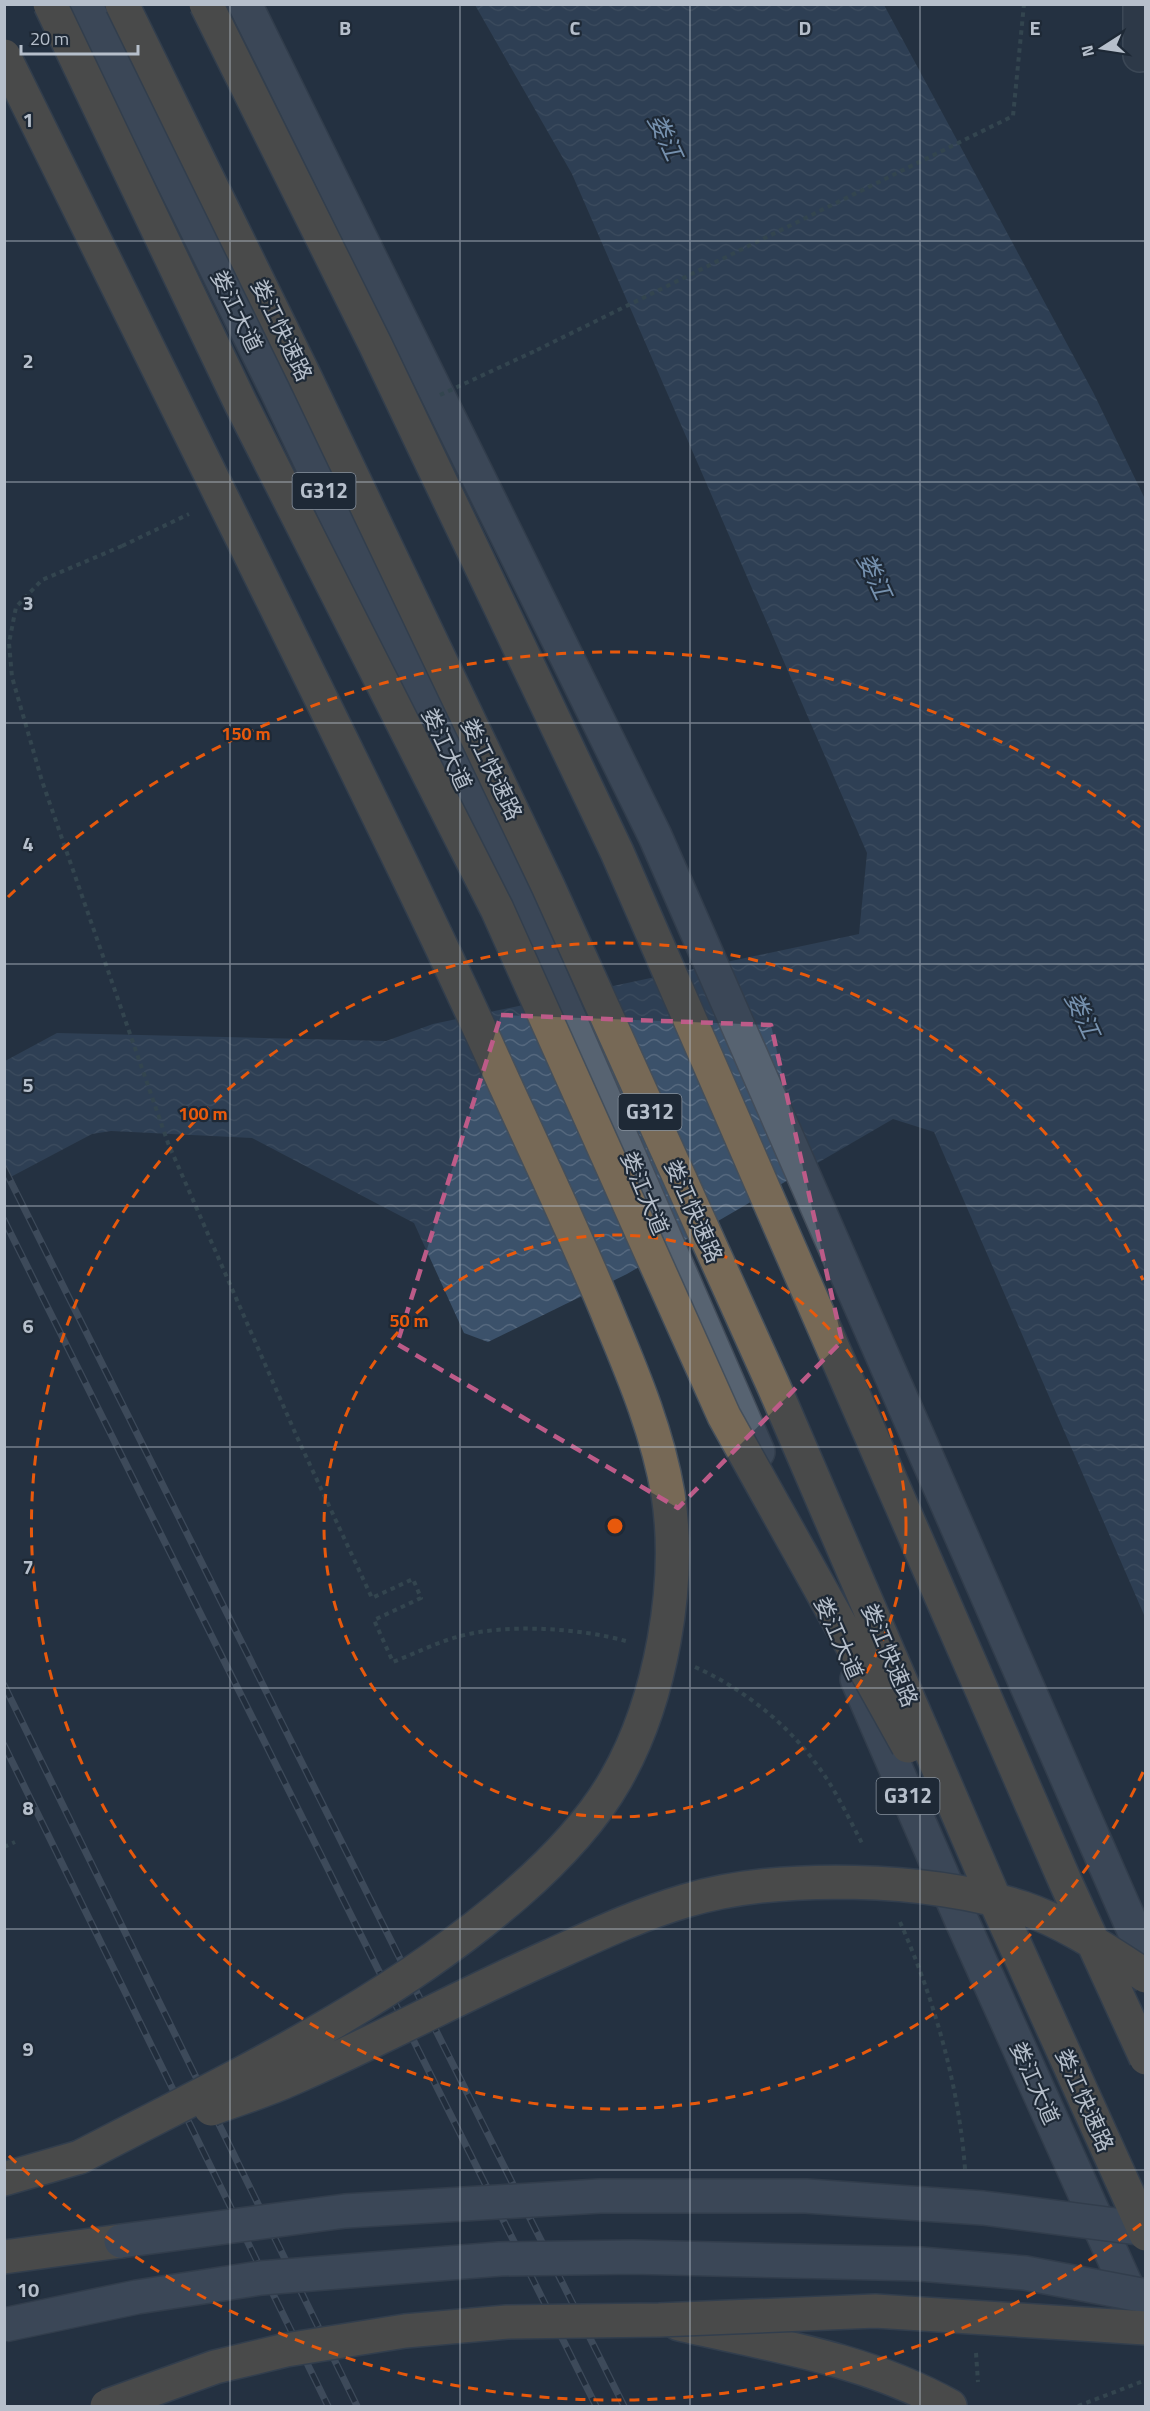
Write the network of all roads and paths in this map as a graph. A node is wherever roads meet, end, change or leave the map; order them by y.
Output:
1 (50, 4) edge
2 (85, 4) edge
3 (122, 4) edge
4 (206, 4) edge
5 (245, 4) edge
6 (1024, 4) edge
7 (1140, 4) edge
8 (1146, 52) edge
9 (4, 56) edge
10 (537, 350) dead end
11 (122, 546) dead end
12 (393, 1662) dead end
13 (15, 1842) dead end
14 (4, 1847) edge
15 (998, 1907) junction
16 (1146, 1958) edge
17 (1146, 1976) edge
18 (1146, 2058) edge
19 (80, 2157) junction
20 (4, 2179) edge
21 (1146, 2229) edge
22 (1146, 2234) edge
23 (121, 2241) joint
24 (4, 2257) edge
25 (1146, 2296) edge
26 (659, 2320) junction
27 (4, 2325) edge
28 (1146, 2329) edge
29 (1146, 2380) edge
30 (107, 2406) edge
31 (950, 2406) edge
32 (1078, 2406) edge

1 - 15 highway, bridge
2 - 28 main road, 娄江大道 / G312
3 - 15 highway, 娄江快速路 / G312, bridge
4 - 18 highway, bridge
5 - 16 main road
6 - 10 path
7 - 8 lane
9 - 19 highway, bridge
11 - 12 path
13 - 14 path
15 - 22 highway, 娄江快速路 / G312, bridge
17 - 19 highway, bridge
19 - 20 highway
21 - 23 main road, bridge
23 - 24 highway
25 - 27 main road, bridge
26 - 28 highway, bridge
26 - 30 highway, bridge
26 - 31 highway, bridge
29 - 32 path

